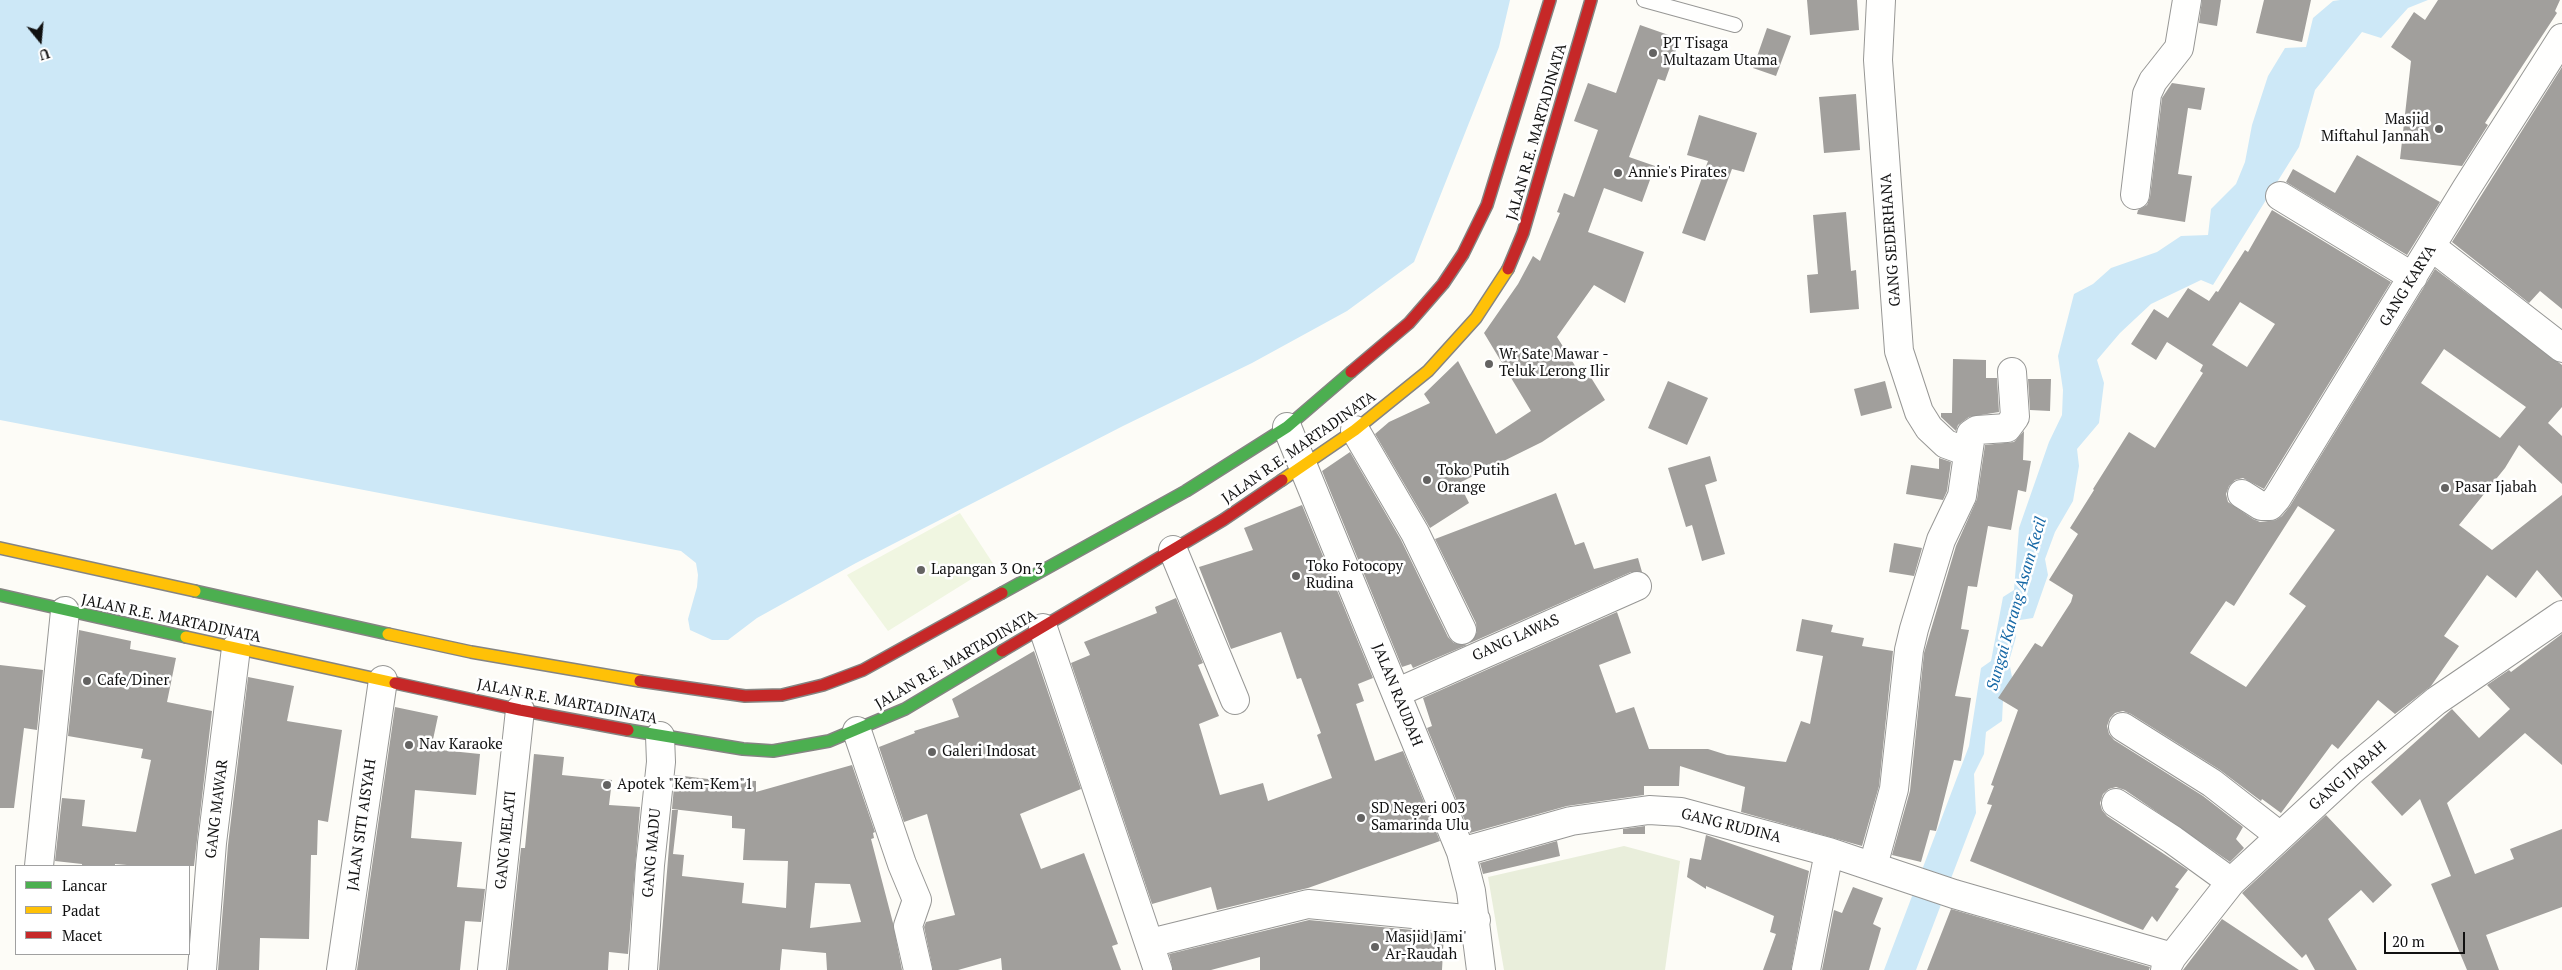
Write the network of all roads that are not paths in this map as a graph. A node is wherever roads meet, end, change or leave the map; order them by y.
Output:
1 (1550, 0) edge
2 (1591, 0) edge
3 (1644, 0) edge
4 (1881, 0) edge
5 (2187, 0) edge
6 (1735, 25) dead end
7 (2562, 38) edge
8 (2135, 195) dead end
9 (2280, 196) dead end
10 (2432, 247) junction
11 (2413, 278) junction
12 (2562, 348) edge
13 (2012, 372) dead end
14 (1287, 427) junction
15 (1355, 430) junction
16 (1968, 452) junction
17 (1304, 465) junction
18 (2242, 494) dead end
19 (0, 548) edge
20 (1173, 550) junction
21 (1637, 586) dead end
22 (0, 595) edge
23 (65, 612) junction
24 (2562, 615) edge
25 (1043, 628) junction
26 (1462, 630) dead end
27 (236, 648) junction
28 (383, 680) junction
29 (1396, 693) junction
30 (1235, 700) dead end
31 (520, 710) junction
32 (2123, 726) dead end
33 (857, 731) junction
34 (662, 736) junction
35 (2116, 803) dead end
36 (2280, 836) junction
37 (1461, 852) junction
38 (1828, 852) junction
39 (39, 865) edge
40 (1873, 866) junction
41 (2231, 882) junction
42 (1476, 920) junction
43 (1150, 944) junction
44 (2168, 963) edge
45 (202, 970) edge
46 (341, 970) edge
47 (492, 970) edge
48 (643, 970) edge
49 (918, 970) edge
50 (1158, 970) edge
51 (1481, 970) edge
52 (1806, 970) edge

1 - 14 highway, JALAN R.E. MARTADINATA
2 - 15 highway, JALAN R.E. MARTADINATA
3 - 6 lane
4 - 16 street, GANG SEDERHANA
5 - 8 street
7 - 10 street, GANG KARYA
9 - 11 street
10 - 11 street, GANG KARYA
10 - 12 street
11 - 18 street, GANG KARYA
13 - 16 street
14 - 17 street, JALAN RAUDAH
14 - 19 highway, JALAN R.E. MARTADINATA
15 - 17 highway, JALAN R.E. MARTADINATA
15 - 26 street
16 - 40 street
17 - 20 highway, JALAN R.E. MARTADINATA
17 - 29 street, JALAN RAUDAH
20 - 25 highway, JALAN R.E. MARTADINATA
20 - 30 street
21 - 29 street, GANG LAWAS
22 - 23 highway, JALAN R.E. MARTADINATA
23 - 27 highway, JALAN R.E. MARTADINATA
23 - 39 street
24 - 36 street, GANG IJABAH
25 - 33 highway, JALAN R.E. MARTADINATA
25 - 43 street
27 - 28 highway, JALAN R.E. MARTADINATA
27 - 45 street, GANG MAWAR
28 - 31 highway, JALAN R.E. MARTADINATA
28 - 46 street, JALAN SITI AISYAH
29 - 37 street, JALAN RAUDAH
31 - 34 highway, JALAN R.E. MARTADINATA
31 - 47 street, GANG MELATI
32 - 36 street
33 - 34 highway, JALAN R.E. MARTADINATA
33 - 49 street
34 - 48 street, GANG MADU
35 - 41 street
36 - 41 street, GANG IJABAH
37 - 38 street, GANG RUDINA
37 - 42 street, JALAN RAUDAH
38 - 40 street, GANG RUDINA
38 - 52 street
40 - 44 street, GANG RUDINA
41 - 44 street, GANG IJABAH
42 - 43 street
42 - 51 street, JALAN RAUDAH
43 - 50 street

